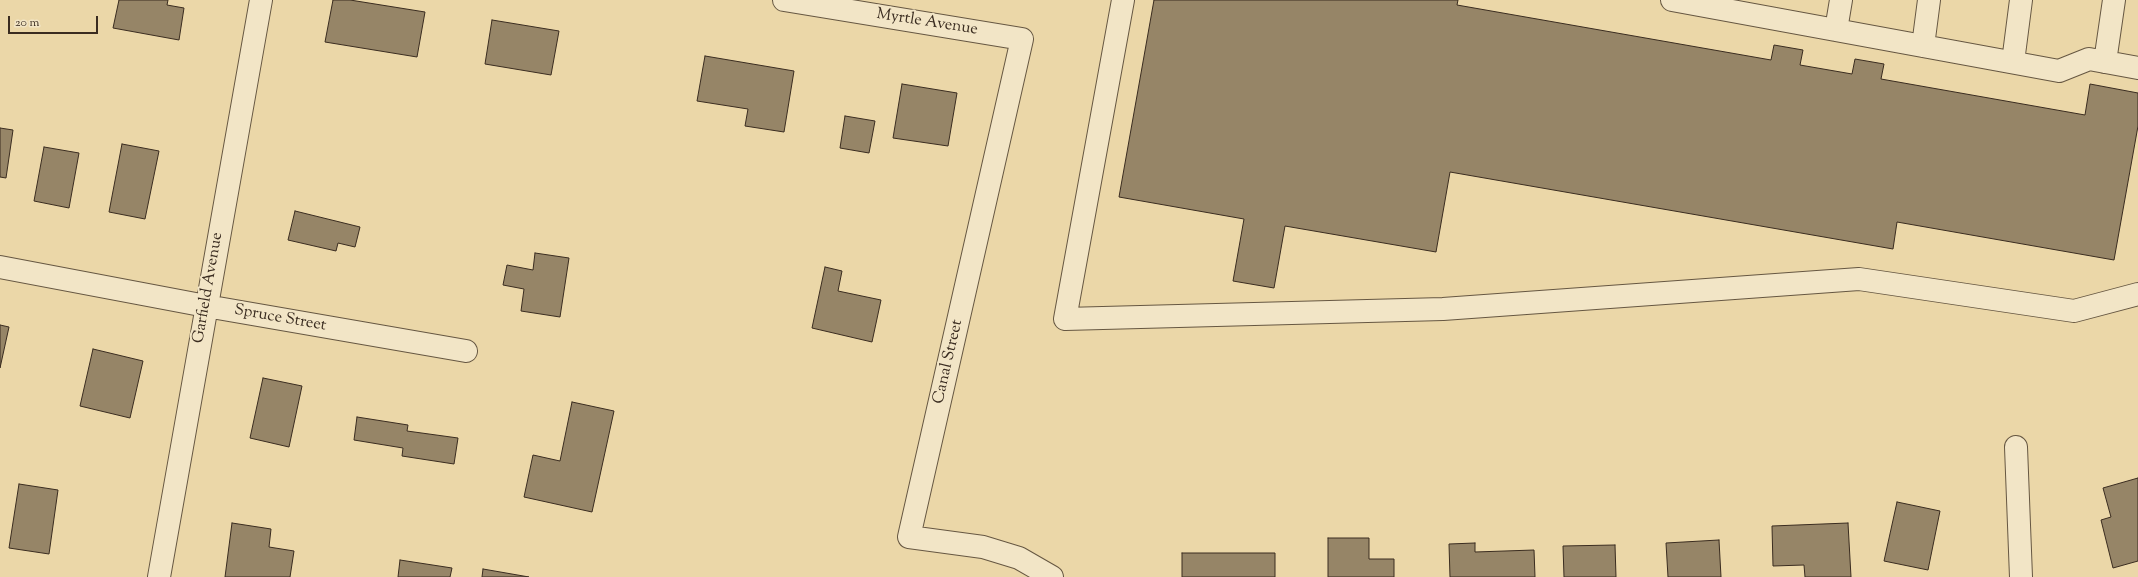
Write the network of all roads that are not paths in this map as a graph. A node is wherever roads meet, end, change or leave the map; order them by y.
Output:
1 (261, 0) edge
2 (784, 0) edge
3 (1123, 0) edge
4 (1672, 0) edge
5 (1841, 0) edge
6 (1929, 0) edge
7 (2021, 0) edge
8 (2114, 0) edge
9 (1748, 7) edge
10 (1836, 30) junction
11 (1022, 39) joint
12 (1923, 46) junction
13 (2012, 62) junction
14 (2105, 62) junction
15 (2138, 68) edge
16 (0, 267) edge
17 (2138, 294) edge
18 (206, 306) junction
19 (466, 351) dead end
20 (2016, 448) dead end
21 (159, 577) edge
22 (1052, 577) edge
23 (2022, 577) edge

1 - 18 street, Garfield Avenue
2 - 11 street, Myrtle Avenue
3 - 17 street
4 - 9 street
5 - 10 street
6 - 12 street
7 - 13 street
8 - 14 street
9 - 10 street
10 - 12 street
11 - 22 street, Canal Street
12 - 13 street
13 - 14 street
14 - 15 street
16 - 18 street, Spruce Street
18 - 19 street, Spruce Street
18 - 21 street, Garfield Avenue
20 - 23 street

